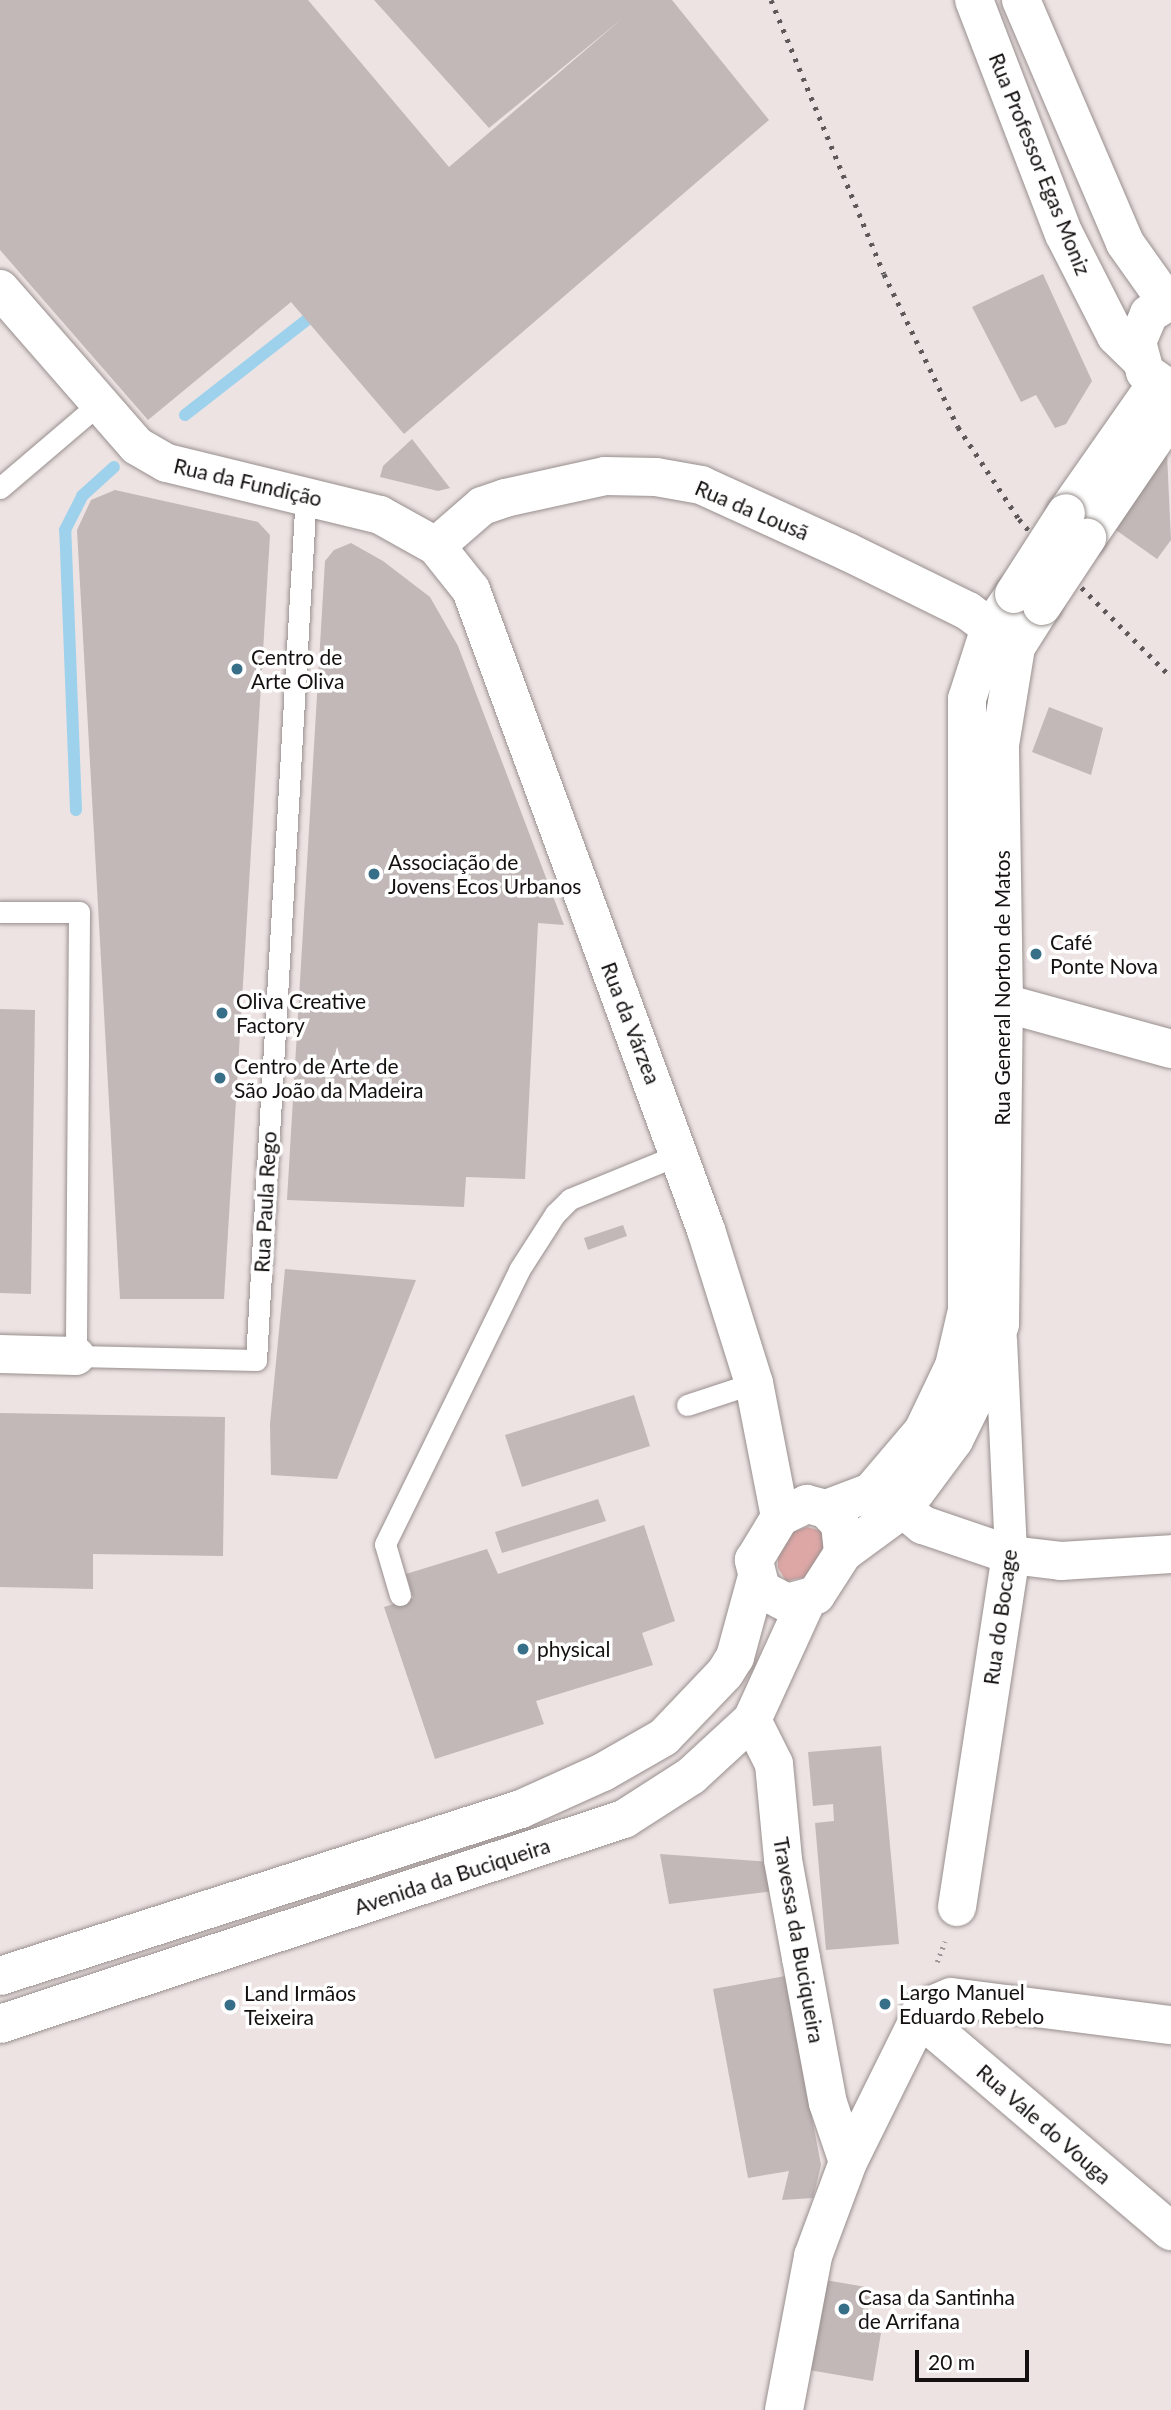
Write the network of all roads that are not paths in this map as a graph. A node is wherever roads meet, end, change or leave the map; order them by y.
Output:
1 (974, 0) edge
2 (1021, 0) edge
3 (0, 289) edge
4 (1169, 301) edge
5 (1159, 387) edge
6 (100, 403) junction
7 (0, 488) edge
8 (306, 494) junction
9 (436, 546) junction
10 (1003, 639) junction
11 (0, 912) edge
12 (987, 1005) junction
13 (1171, 1049) edge
14 (680, 1154) junction
15 (1000, 1324) junction
16 (0, 1354) edge
17 (76, 1356) junction
18 (754, 1383) junction
19 (687, 1405) dead end
20 (826, 1510) junction
21 (903, 1510) junction
22 (780, 1517) junction
23 (843, 1553) junction
24 (1171, 1554) edge
25 (1011, 1555) junction
26 (756, 1580) junction
27 (400, 1595) dead end
28 (807, 1600) junction
29 (752, 1720) junction
30 (957, 1907) dead end
31 (0, 1976) edge
32 (918, 2016) junction
33 (0, 2024) edge
34 (1171, 2025) edge
35 (848, 2162) junction
36 (1171, 2231) edge
37 (785, 2410) edge

1 - 5 street, Rua Professor Egas Moniz
2 - 4 street
3 - 6 street, Rua da Fundição
4 - 5 street
5 - 10 street, Rua General Norton de Matos, bridge
6 - 7 lane
6 - 8 street, Rua da Fundição
8 - 9 street, Rua da Fundição
8 - 17 lane, Rua Paula Rego
9 - 10 street, Rua da Lousã
9 - 14 street, Rua da Várzea
10 - 12 street, Rua General Norton de Matos
11 - 17 lane
12 - 13 street
12 - 15 street, Rua General Norton de Matos
12 - 20 street, Rua General Norton de Matos
14 - 18 street, Rua da Várzea
14 - 27 lane
15 - 21 street, Rua General Norton de Matos
15 - 25 street, Rua do Bocage
16 - 17 street, Rua Paula Rego
18 - 19 lane
18 - 22 street, Rua da Várzea
20 - 22 street, Rua General Norton de Matos
20 - 23 street
21 - 23 street, Rua General Norton de Matos
21 - 25 street
22 - 26 street
23 - 28 street, Rua General Norton de Matos
24 - 25 street
25 - 30 street, Rua do Bocage
26 - 28 street
26 - 31 street, Avenida da Buciqueira
28 - 29 street, Avenida da Buciqueira
29 - 33 street, Avenida da Buciqueira
29 - 35 street, Travessa da Buciqueira
32 - 34 street
32 - 35 street
32 - 36 street, Rua Vale do Vouga
35 - 37 street

